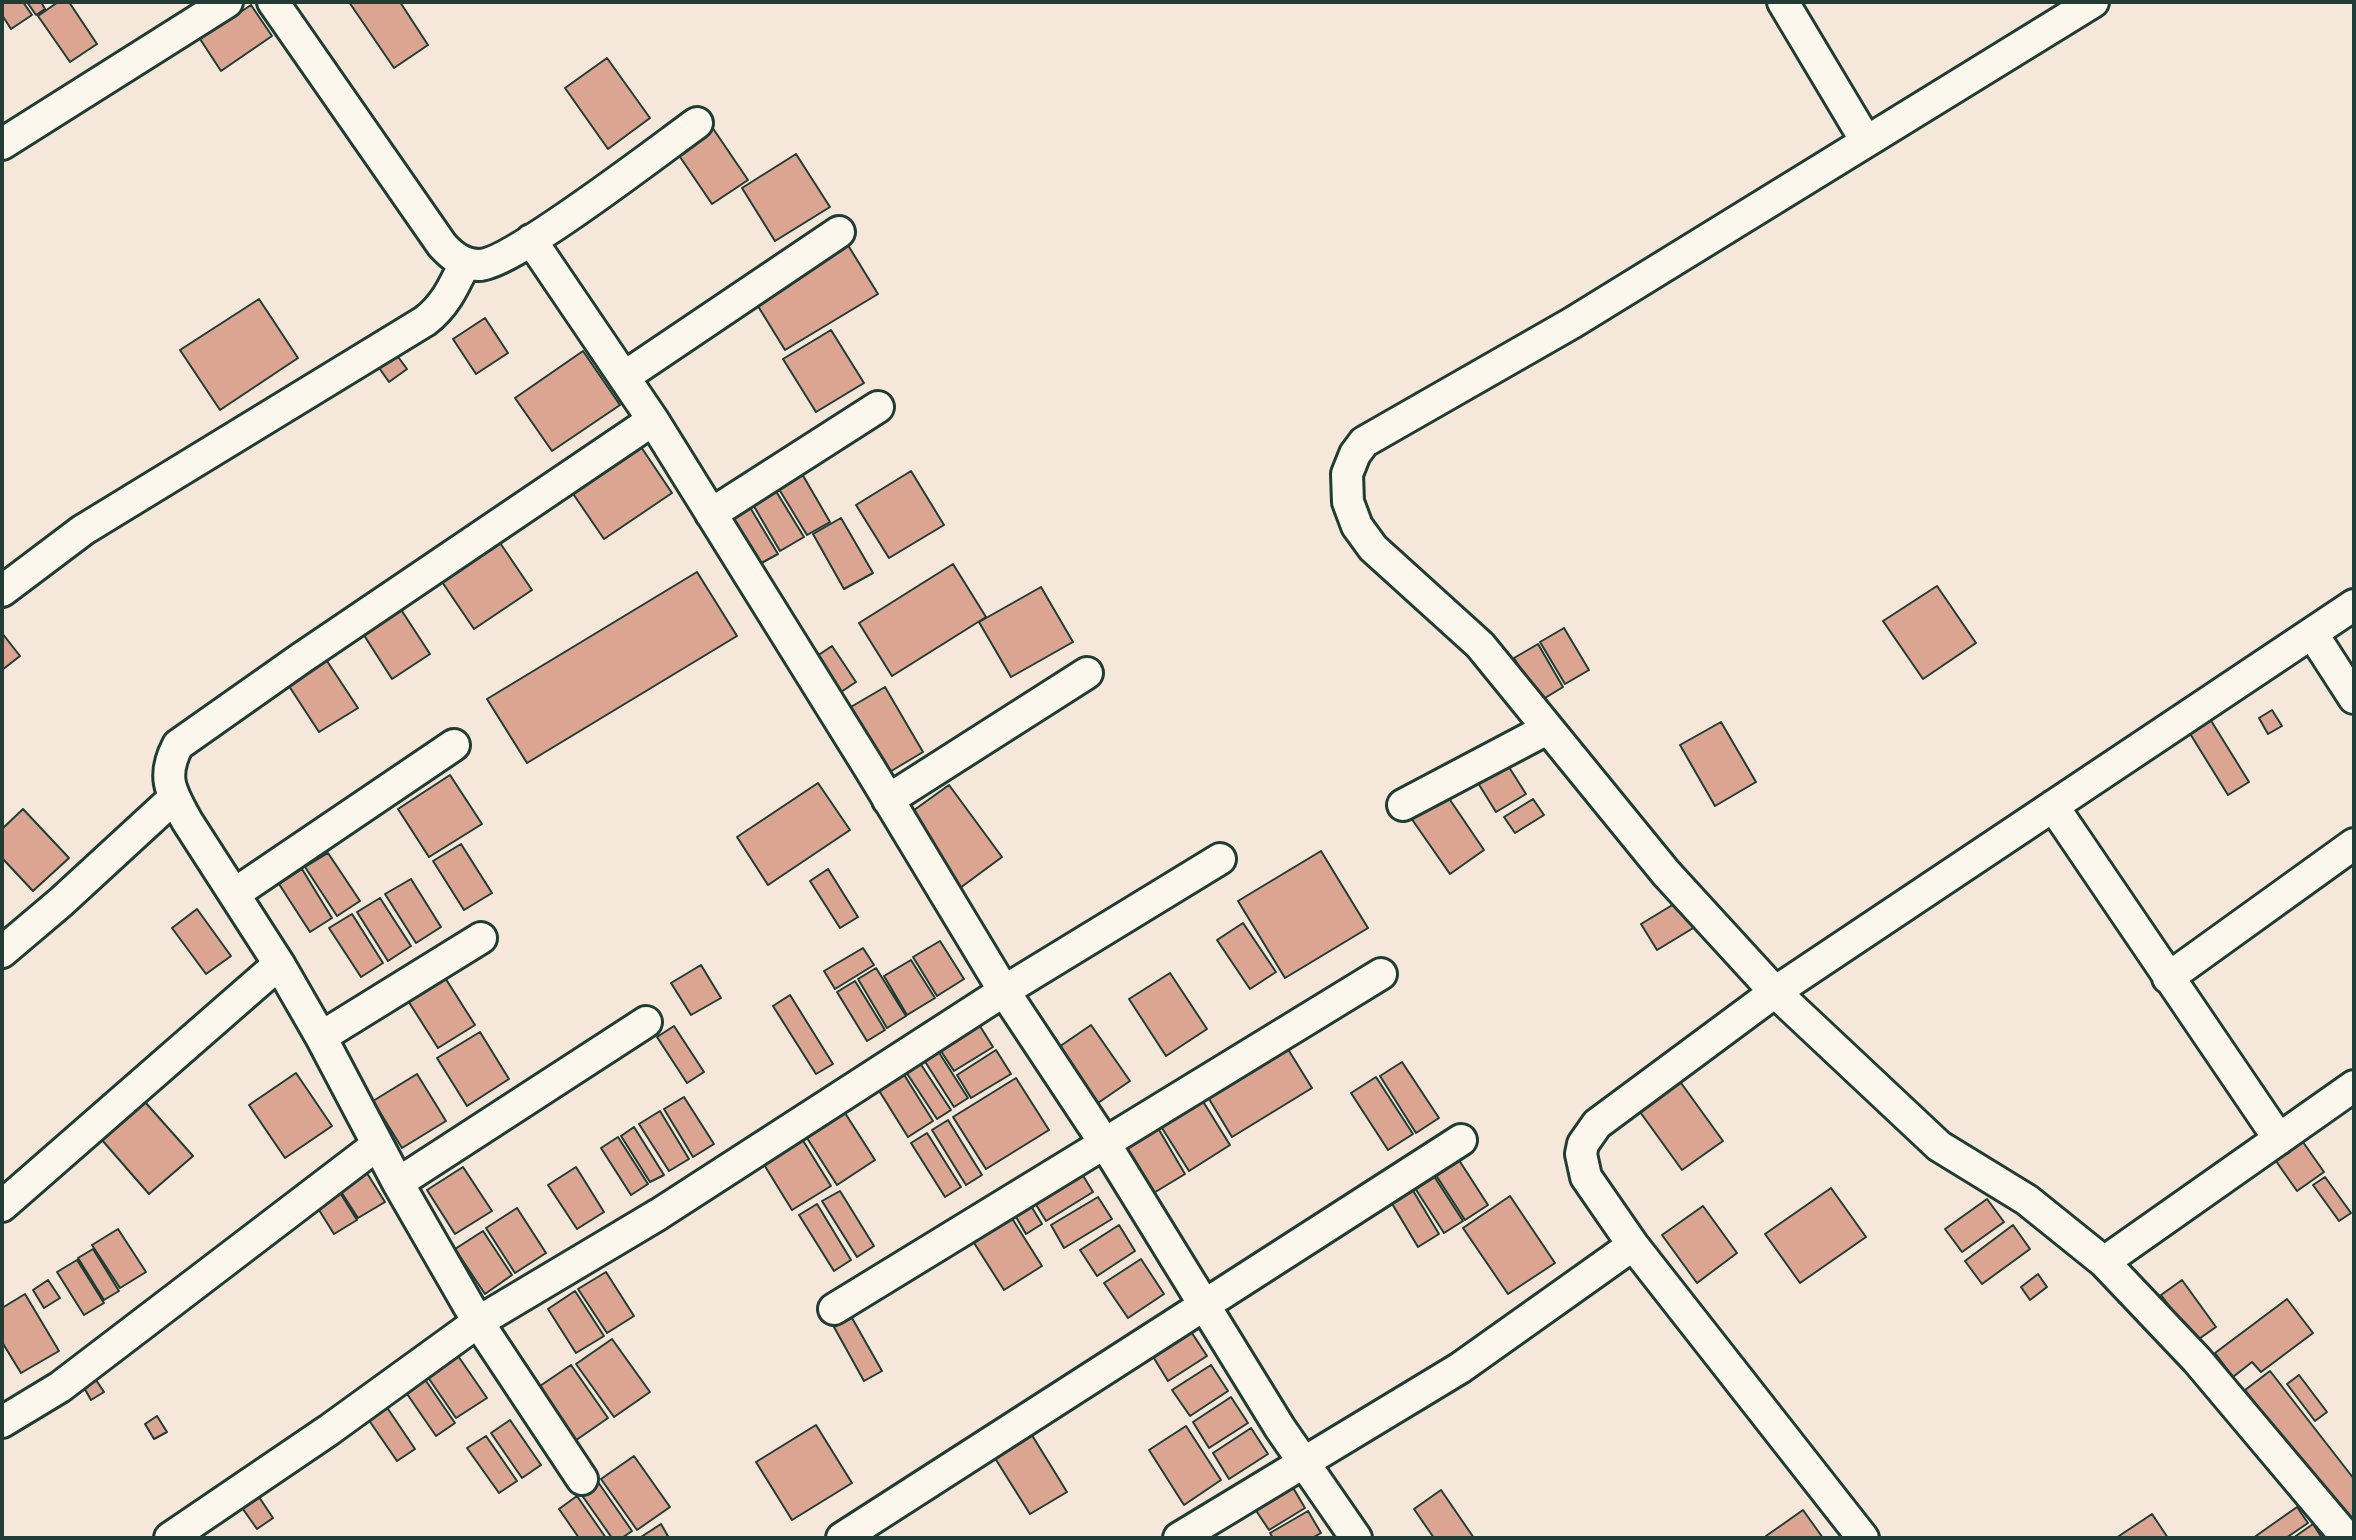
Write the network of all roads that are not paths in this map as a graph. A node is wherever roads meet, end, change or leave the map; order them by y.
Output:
1 (227, 2) edge
2 (273, 2) edge
3 (1783, 2) edge
4 (2093, 2) edge
5 (697, 123) dead end
6 (1866, 141) junction
7 (2, 144) edge
8 (839, 232) dead end
9 (531, 240) junction
10 (465, 263) junction
11 (624, 377) junction
12 (878, 407) dead end
13 (653, 420) junction
14 (711, 514) junction
15 (2, 591) edge
16 (2354, 605) edge
17 (2312, 633) junction
18 (1087, 673) dead end
19 (2354, 698) edge
20 (1547, 729) junction
21 (454, 745) dead end
22 (174, 798) junction
23 (888, 800) junction
24 (1403, 805) dead end
25 (2053, 806) junction
26 (2354, 844) edge
27 (1220, 859) dead end
28 (234, 894) junction
29 (481, 938) dead end
30 (2, 952) edge
31 (279, 964) junction
32 (1381, 974) dead end
33 (2168, 978) junction
34 (1004, 991) junction
35 (1775, 992) junction
36 (646, 1022) dead end
37 (321, 1037) junction
38 (2354, 1086) edge
39 (2279, 1139) junction
40 (1461, 1140) dead end
41 (1104, 1142) junction
42 (377, 1145) junction
43 (398, 1183) junction
44 (2, 1206) edge
45 (1633, 1245) junction
46 (2104, 1262) junction
47 (1204, 1307) junction
48 (834, 1309) dead end
49 (478, 1322) junction
50 (2, 1422) edge
51 (1305, 1463) junction
52 (582, 1479) dead end
53 (170, 1538) edge
54 (842, 1538) edge
55 (1179, 1538) edge
56 (1356, 1538) edge
57 (1863, 1538) edge
58 (2347, 1538) edge

1 - 7 street
2 - 10 street
3 - 6 street
4 - 6 street
5 - 9 street
6 - 20 street
8 - 11 street
9 - 10 street
9 - 11 street
10 - 15 street
11 - 13 street
12 - 14 street
13 - 14 street
13 - 22 street
14 - 23 street
16 - 17 street
17 - 19 street
17 - 25 street
18 - 23 street
20 - 24 street
20 - 35 street
21 - 28 street
22 - 28 street
22 - 30 street
23 - 34 street
25 - 33 street
25 - 35 street
26 - 33 street
27 - 34 street
28 - 31 street
29 - 37 street
31 - 37 street
31 - 44 street
32 - 41 street
33 - 39 street
34 - 41 street
34 - 49 street
35 - 45 street
35 - 46 street
36 - 43 street
37 - 42 street
38 - 39 street
39 - 46 street
40 - 47 street
41 - 47 street
41 - 48 street
42 - 43 street
42 - 50 street
43 - 49 street
45 - 51 street
45 - 57 street
46 - 58 street
47 - 51 street
47 - 54 street
49 - 52 street
49 - 53 street
51 - 55 street
51 - 56 street

